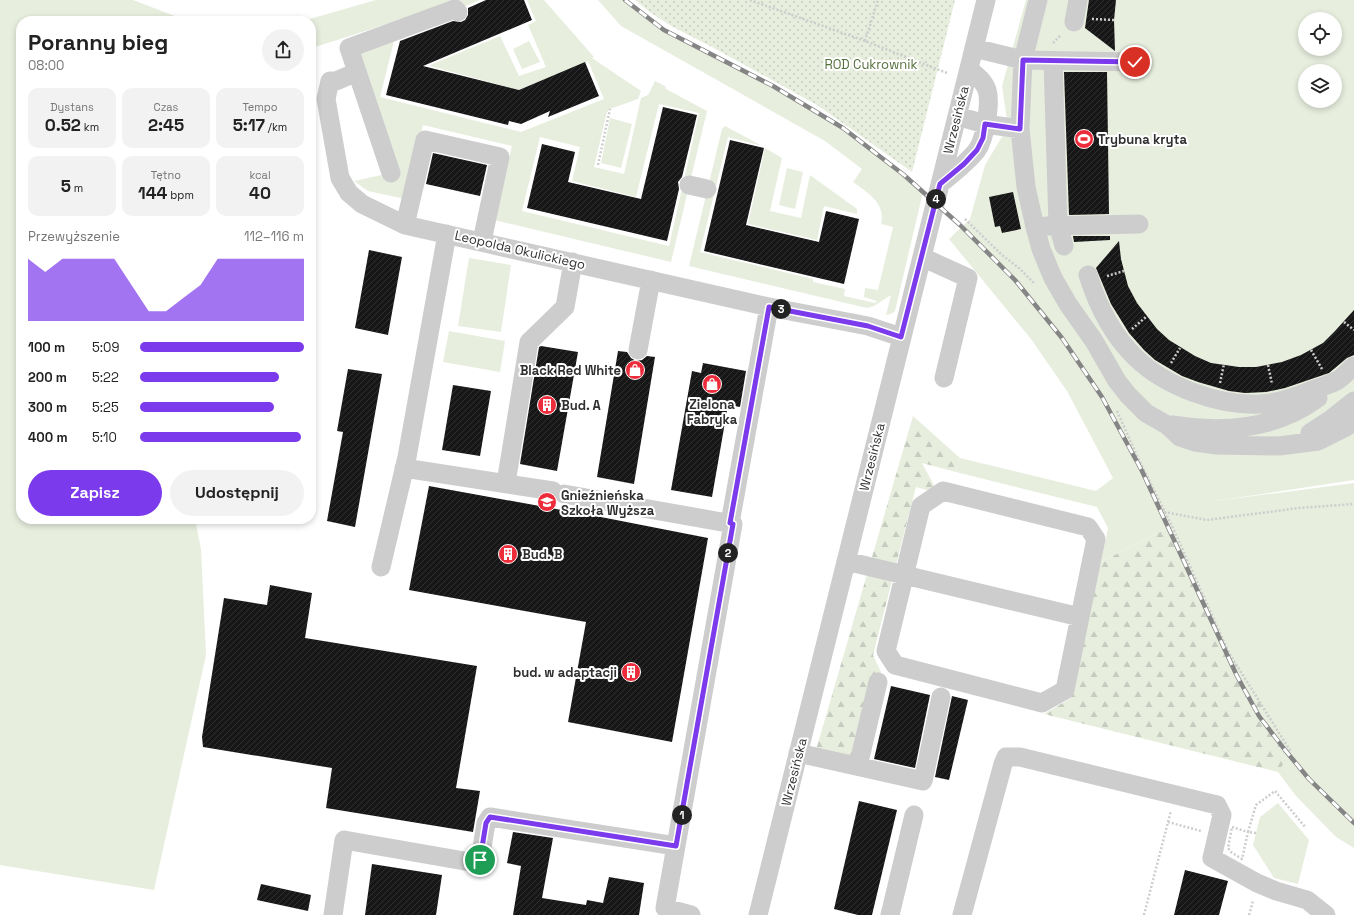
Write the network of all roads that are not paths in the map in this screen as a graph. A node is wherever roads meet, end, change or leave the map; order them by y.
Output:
1 (986, 0) edge
2 (1038, 0) edge
3 (1078, 0) edge
4 (458, 12) dead end
5 (1080, 20) road end
6 (974, 48) junction
7 (1023, 60) junction
8 (1053, 61) junction
9 (1135, 62) dead end
10 (969, 69) junction
11 (357, 72) junction
12 (957, 116) junction
13 (985, 124) junction
14 (1020, 129) junction
15 (391, 173) dead end
16 (940, 184) junction
17 (689, 185) dead end
18 (707, 189) dead end
19 (1139, 224) dead end
20 (405, 225) junction
21 (1058, 225) junction
22 (1035, 227) junction
23 (448, 234) junction
24 (482, 241) junction
25 (1064, 246) dead end
26 (922, 257) junction
27 (573, 262) junction
28 (1096, 276) road end
29 (651, 280) junction
30 (769, 307) junction
31 (901, 337) junction
32 (638, 350) dead end
33 (1354, 366) edge
34 (944, 378) dead end
35 (1338, 380) junction
36 (1354, 401) edge
37 (1354, 422) edge
38 (1167, 425) junction
39 (1279, 446) junction
40 (404, 468) junction
41 (506, 483) junction
42 (730, 523) junction
43 (846, 561) junction
44 (381, 567) dead end
45 (905, 575) junction
46 (1080, 617) junction
47 (878, 682) dead end
48 (941, 697) dead end
49 (798, 753) junction
50 (858, 766) junction
51 (914, 815) dead end
52 (676, 846) junction
53 (665, 911) edge
54 (333, 915) edge
55 (691, 915) edge
56 (758, 915) edge
57 (890, 915) edge
58 (962, 915) edge
59 (1326, 915) edge

1 - 6 street, Wrzesińska
2 - 7 street
3 - 5 street
4 - 11 street
6 - 7 street
6 - 10 street, Wrzesińska
7 - 8 street
7 - 14 street
8 - 9 street
8 - 21 street
10 - 12 street, Wrzesińska
10 - 13 street
11 - 15 street
11 - 20 street
12 - 13 street
12 - 16 street, Wrzesińska
13 - 14 street
13 - 16 street
14 - 22 street
16 - 26 street, Wrzesińska
17 - 18 street
19 - 21 street
20 - 23 street
20 - 24 street
21 - 22 street
21 - 25 street
22 - 38 street
23 - 24 street, Leopolda Okulickiego
23 - 40 street, Leopolda Okulickiego
24 - 27 street, Leopolda Okulickiego
26 - 31 street, Wrzesińska
26 - 34 street
27 - 29 street, Leopolda Okulickiego
27 - 41 street
28 - 35 street
29 - 30 street, Leopolda Okulickiego
29 - 32 street
30 - 31 street, Leopolda Okulickiego
30 - 42 street
31 - 43 street, Wrzesińska
33 - 35 street
35 - 38 street
36 - 39 street
37 - 39 street
38 - 39 street
40 - 41 street
40 - 44 street, Leopolda Okulickiego
41 - 42 street
42 - 52 street
43 - 45 street
43 - 49 street, Wrzesińska
45 - 46 street
45 - 46 street
45 - 46 street
47 - 50 street
48 - 50 street
49 - 50 street
49 - 56 street, Wrzesińska
51 - 57 street
52 - 53 street
52 - 54 street
53 - 55 street
58 - 59 street

